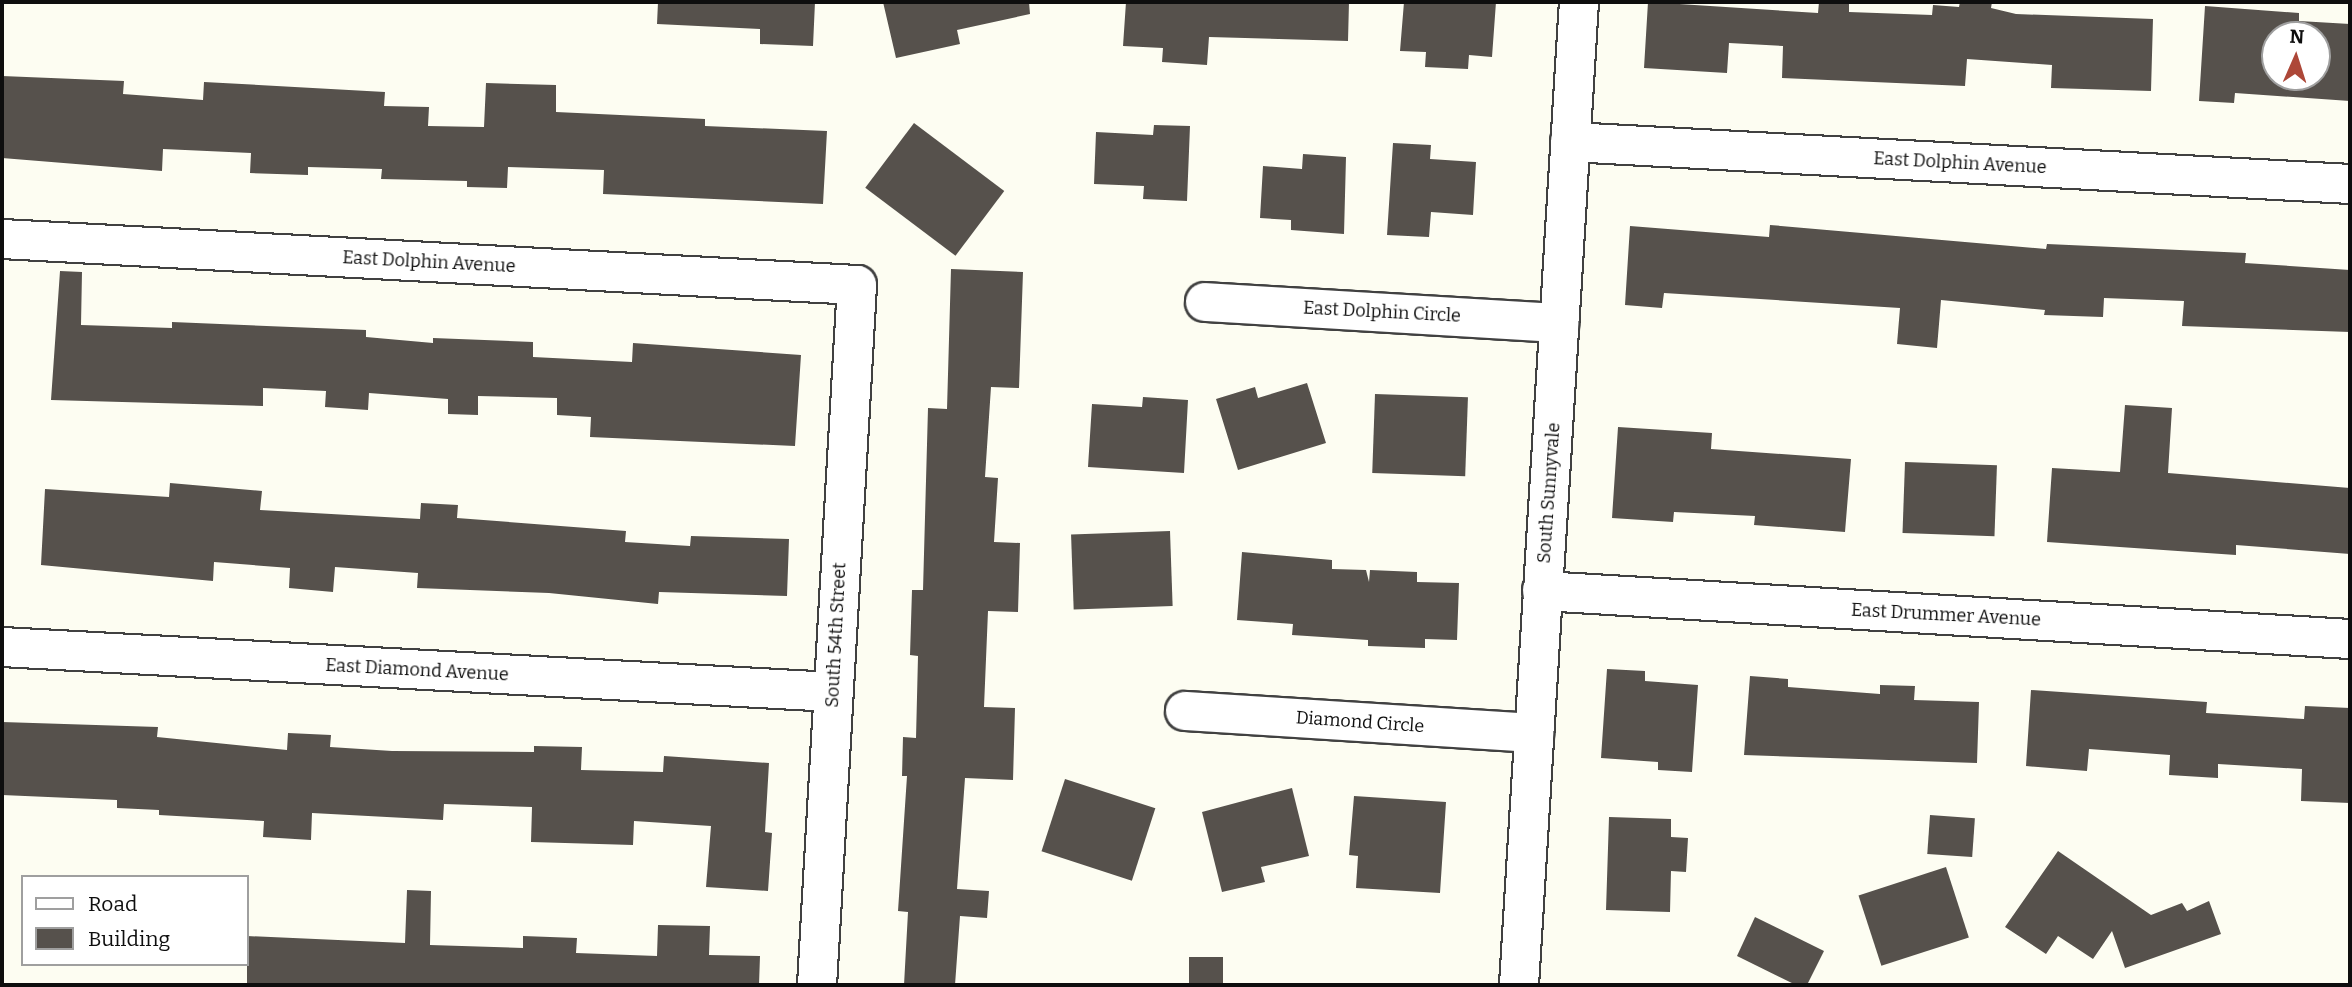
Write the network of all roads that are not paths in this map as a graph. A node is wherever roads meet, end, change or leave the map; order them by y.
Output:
1 (1579, 2) edge
2 (1570, 142) junction
3 (2350, 184) edge
4 (2, 239) edge
5 (857, 285) joint
6 (1205, 302) dead end
7 (1559, 323) junction
8 (1542, 591) junction
9 (2350, 639) edge
10 (2, 647) edge
11 (832, 692) junction
12 (1185, 711) dead end
13 (1535, 733) junction
14 (817, 985) edge
15 (1519, 985) edge

1 - 2 street, South Sunnyvale
2 - 3 street, East Dolphin Avenue
2 - 7 street, South Sunnyvale
4 - 5 street, East Dolphin Avenue
5 - 11 street, South 54th Street
6 - 7 street, East Dolphin Circle
7 - 8 street, South Sunnyvale
8 - 9 street, East Drummer Avenue
8 - 13 street, South Sunnyvale
10 - 11 street, East Diamond Avenue
11 - 14 street, South 54th Street
12 - 13 street, Diamond Circle
13 - 15 street, South Sunnyvale

